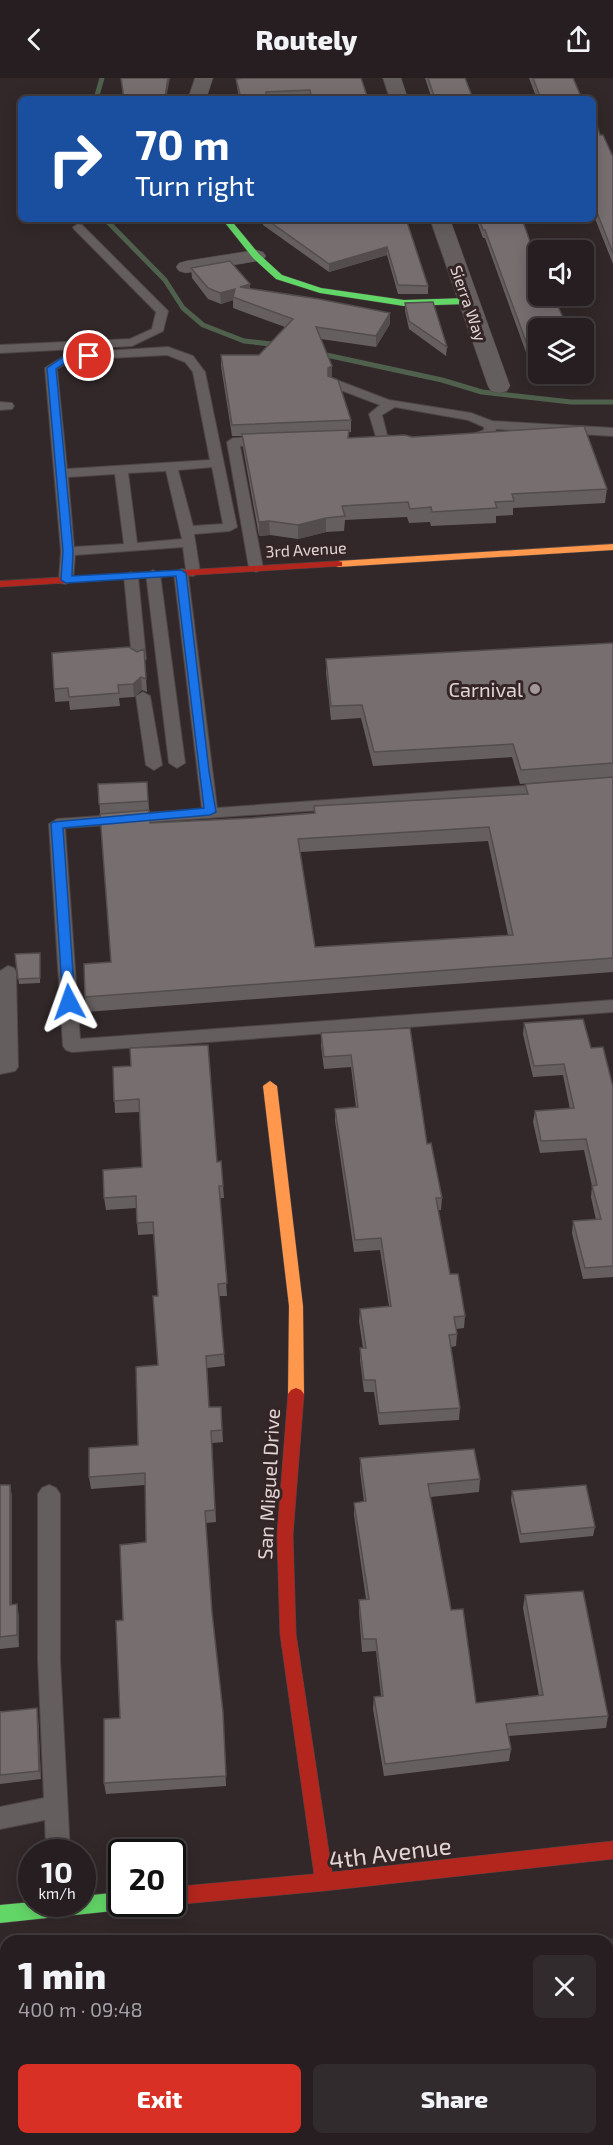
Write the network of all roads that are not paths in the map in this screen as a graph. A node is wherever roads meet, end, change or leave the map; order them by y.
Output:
1 (204, 78) edge
2 (392, 78) edge
3 (198, 96) edge
4 (398, 96) edge
5 (228, 222) edge
6 (441, 222) edge
7 (78, 227) dead end
8 (256, 256) junction
9 (186, 267) dead end
10 (468, 301) junction
11 (0, 349) edge
12 (334, 383) edge
13 (499, 386) dead end
14 (390, 405) junction
15 (490, 425) junction
16 (613, 432) edge
17 (280, 441) edge
18 (453, 444) edge
19 (421, 445) edge
20 (217, 463) junction
21 (171, 467) junction
22 (121, 470) junction
23 (60, 472) junction
24 (188, 536) junction
25 (613, 547) edge
26 (131, 548) junction
27 (68, 551) junction
28 (256, 568) junction
29 (187, 572) junction
30 (153, 574) junction
31 (131, 576) junction
32 (66, 580) junction
33 (0, 584) edge
34 (139, 659) edge
35 (143, 696) edge
36 (177, 763) dead end
37 (154, 765) dead end
38 (566, 788) edge
39 (210, 812) junction
40 (8, 972) dead end
41 (613, 1006) edge
42 (0, 1068) edge
43 (270, 1086) dead end
44 (49, 1494) dead end
45 (56, 1807) junction
46 (0, 1818) edge
47 (57, 1839) edge
48 (613, 1850) edge
49 (324, 1882) junction
50 (186, 1895) edge
51 (18, 1912) edge
52 (0, 1914) edge

1 - 3 street
2 - 4 street
5 - 8 street
6 - 10 street, Sierra Way
7 - 11 lane
8 - 9 street
8 - 10 street
10 - 13 street, Sierra Way
12 - 14 lane
14 - 15 lane
14 - 19 lane
15 - 16 lane
15 - 18 lane
17 - 28 lane
20 - 21 lane
20 - 23 lane
20 - 24 lane
21 - 22 lane
21 - 24 lane
22 - 23 lane
22 - 26 lane
23 - 27 lane
24 - 26 lane
24 - 29 lane
25 - 28 street, 3rd Avenue
26 - 27 lane
27 - 32 lane
28 - 29 street, 3rd Avenue
29 - 30 street, 3rd Avenue
29 - 39 lane
30 - 31 street, 3rd Avenue
30 - 36 lane
31 - 32 street, 3rd Avenue
31 - 34 lane
32 - 33 street, 3rd Avenue
35 - 37 lane
38 - 39 lane
39 - 41 lane
40 - 42 lane
43 - 49 street, San Miguel Drive
44 - 45 lane
45 - 46 lane
45 - 47 lane
48 - 49 street, 4th Avenue
49 - 50 street, 4th Avenue
51 - 52 street

